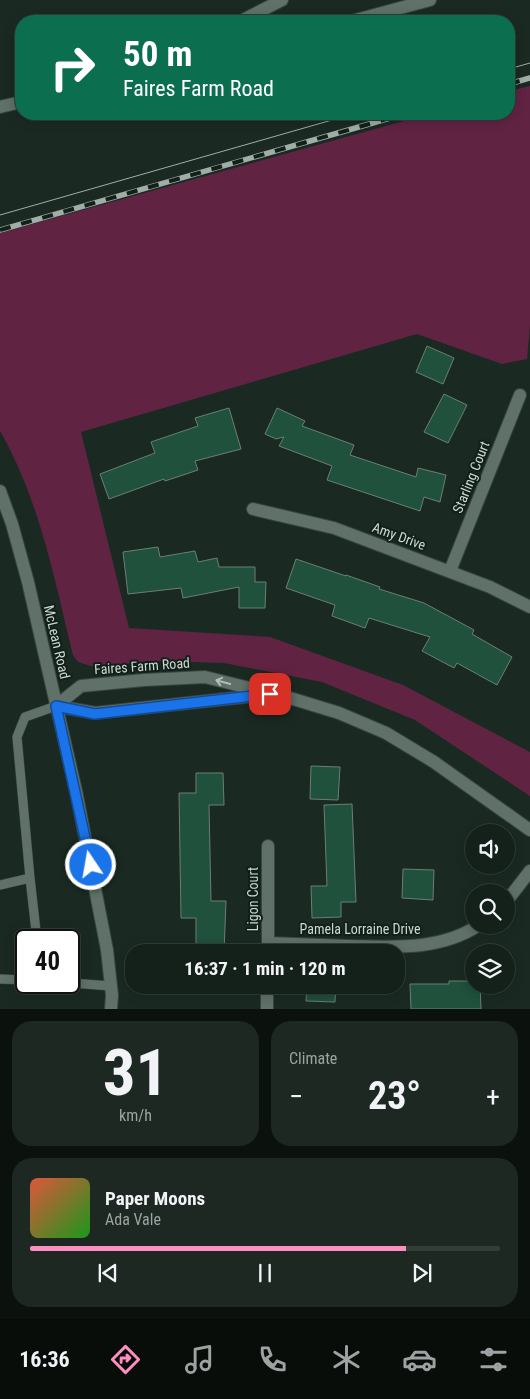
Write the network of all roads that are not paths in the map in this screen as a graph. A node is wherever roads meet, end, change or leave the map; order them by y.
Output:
1 (282, 0) edge
2 (430, 0) edge
3 (253, 15) edge
4 (374, 15) edge
5 (15, 104) edge
6 (0, 108) edge
7 (520, 395) dead end
8 (0, 491) edge
9 (253, 509) dead end
10 (450, 571) junction
11 (530, 607) edge
12 (270, 694) junction
13 (56, 706) junction
14 (530, 830) edge
15 (268, 846) dead end
16 (530, 871) edge
17 (30, 878) junction
18 (0, 885) edge
19 (515, 890) edge
20 (37, 929) edge
21 (465, 932) edge
22 (268, 944) edge
23 (405, 946) edge
24 (0, 979) edge
25 (15, 980) edge
26 (80, 984) edge
27 (111, 986) junction
28 (267, 994) edge
29 (111, 1009) edge
30 (267, 1009) edge

1 - 3 street
2 - 4 street
5 - 6 street
7 - 10 street, Starling Court
8 - 13 street, McLean Road
9 - 10 street, Amy Drive
10 - 11 street, Amy Drive
12 - 13 street, Faires Farm Road
12 -> 13 street, Faires Farm Road
12 - 14 street, Faires Farm Road
13 - 17 lane
13 - 27 street, McLean Road
15 - 22 street, Ligon Court
16 - 19 street
17 - 18 lane
17 - 20 lane
21 - 23 street, Pamela Lorraine Drive
24 - 25 lane
26 - 27 lane
27 - 29 street, McLean Road
28 - 30 street

